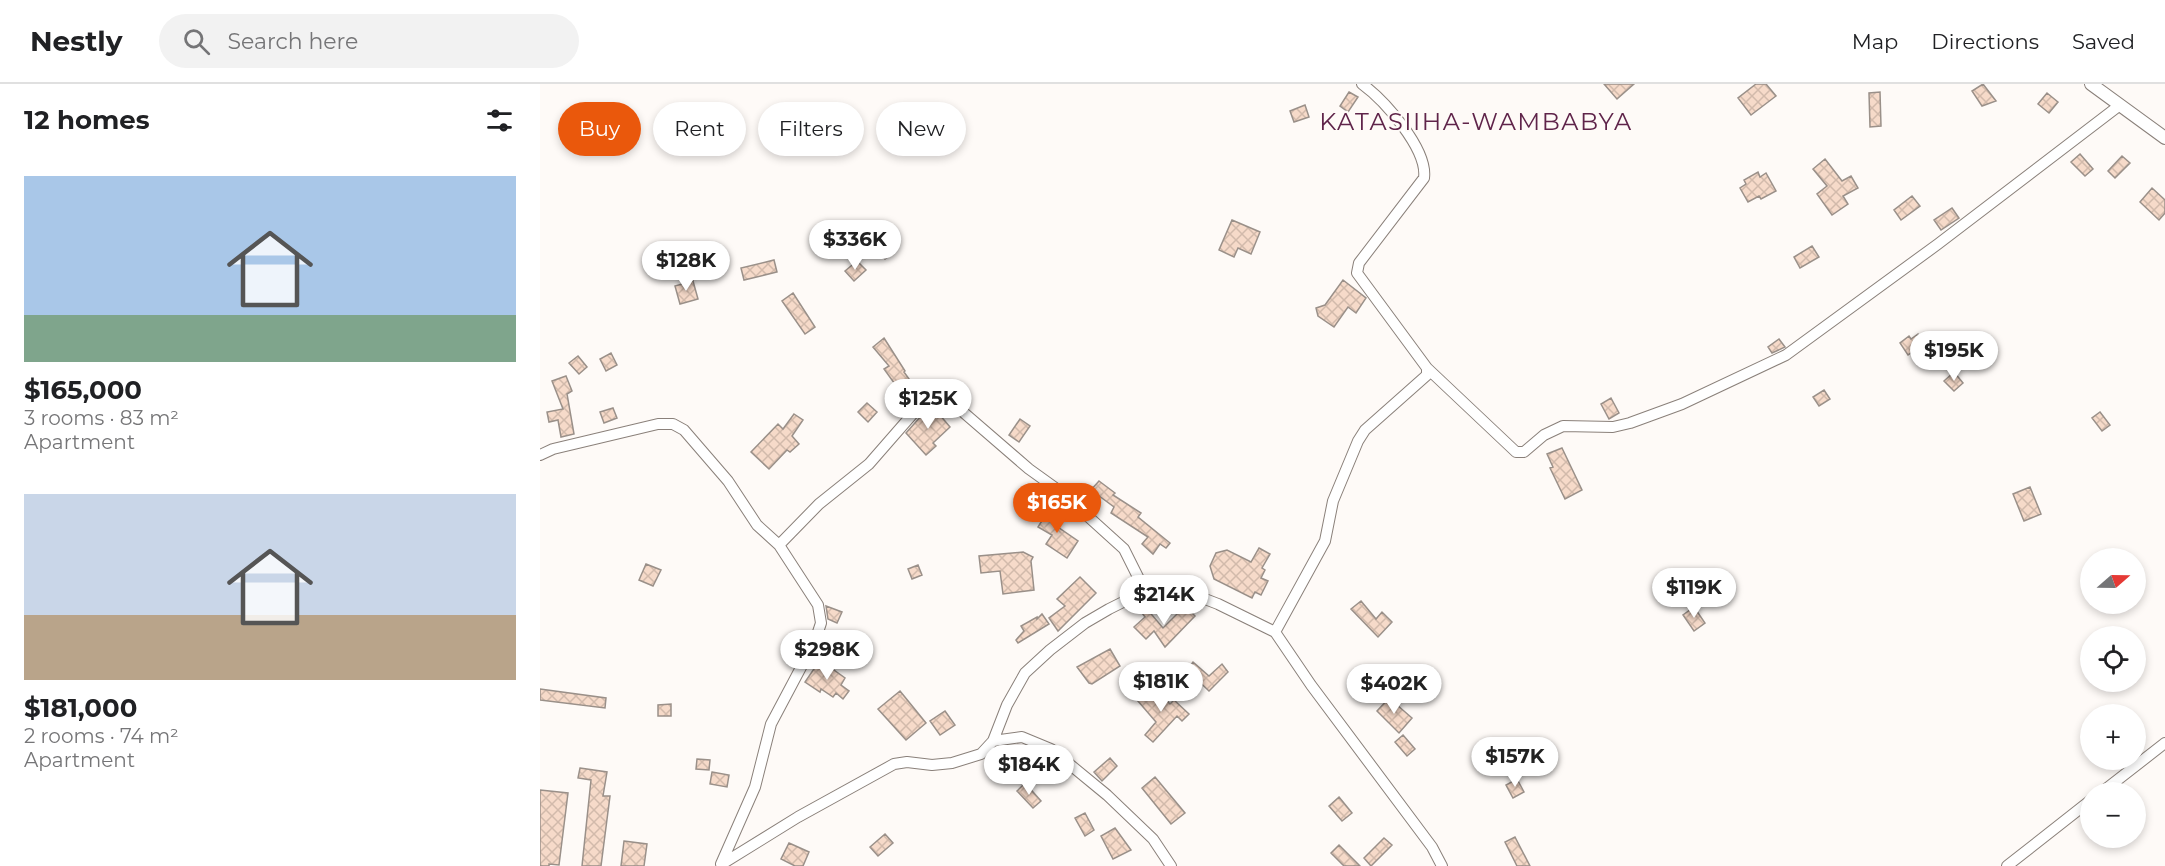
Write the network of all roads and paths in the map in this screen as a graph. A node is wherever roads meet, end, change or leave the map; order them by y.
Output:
1 (1362, 84) edge
2 (2091, 84) edge
3 (2120, 105) junction
4 (2165, 138) edge
5 (1427, 368) junction
6 (540, 455) edge
7 (779, 545) junction
8 (1145, 591) junction
9 (1275, 632) junction
10 (993, 741) junction
11 (2165, 743) edge
12 (2115, 782) edge
13 (2080, 809) edge
14 (721, 865) edge
15 (1171, 866) edge
16 (1442, 866) edge
17 (2007, 866) edge

1 - 5 street
2 - 3 street
3 - 4 street
3 - 5 street
5 - 9 street
6 - 7 street
7 - 8 street
7 - 14 street
8 - 9 street
8 - 10 street
9 - 16 street
10 - 14 street
10 - 15 street
11 - 12 street
13 - 17 street

